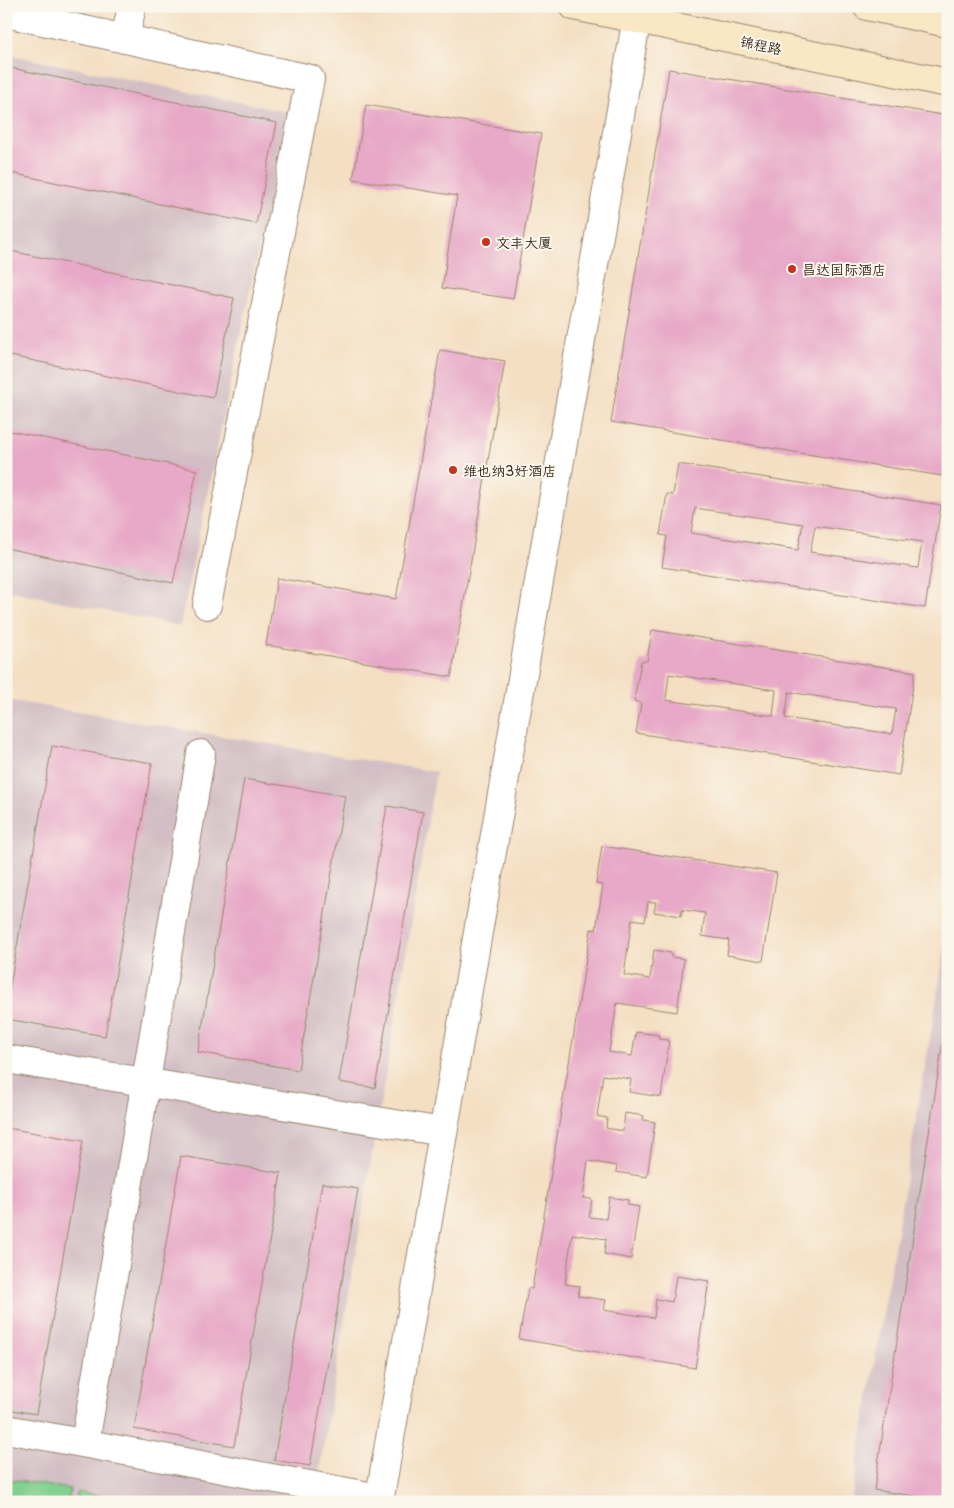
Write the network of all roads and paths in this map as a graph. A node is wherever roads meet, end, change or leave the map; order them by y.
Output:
1 (132, 6) edge
2 (574, 6) edge
3 (866, 6) edge
4 (6, 13) edge
5 (637, 13) edge
6 (948, 23) edge
7 (125, 39) junction
8 (948, 83) edge
9 (208, 605) dead end
10 (201, 754) dead end
11 (6, 1059) edge
12 (147, 1083) junction
13 (443, 1132) junction
14 (6, 1428) edge
15 (85, 1443) junction
16 (380, 1500) edge

1 - 7 street
2 - 5 main road, 锦程路
3 - 6 main road
4 - 7 street
5 - 8 main road, 锦程路
5 - 13 street
7 - 9 street
10 - 12 street
11 - 12 street
12 - 13 street
12 - 15 street
13 - 16 street
14 - 15 street
15 - 16 street

